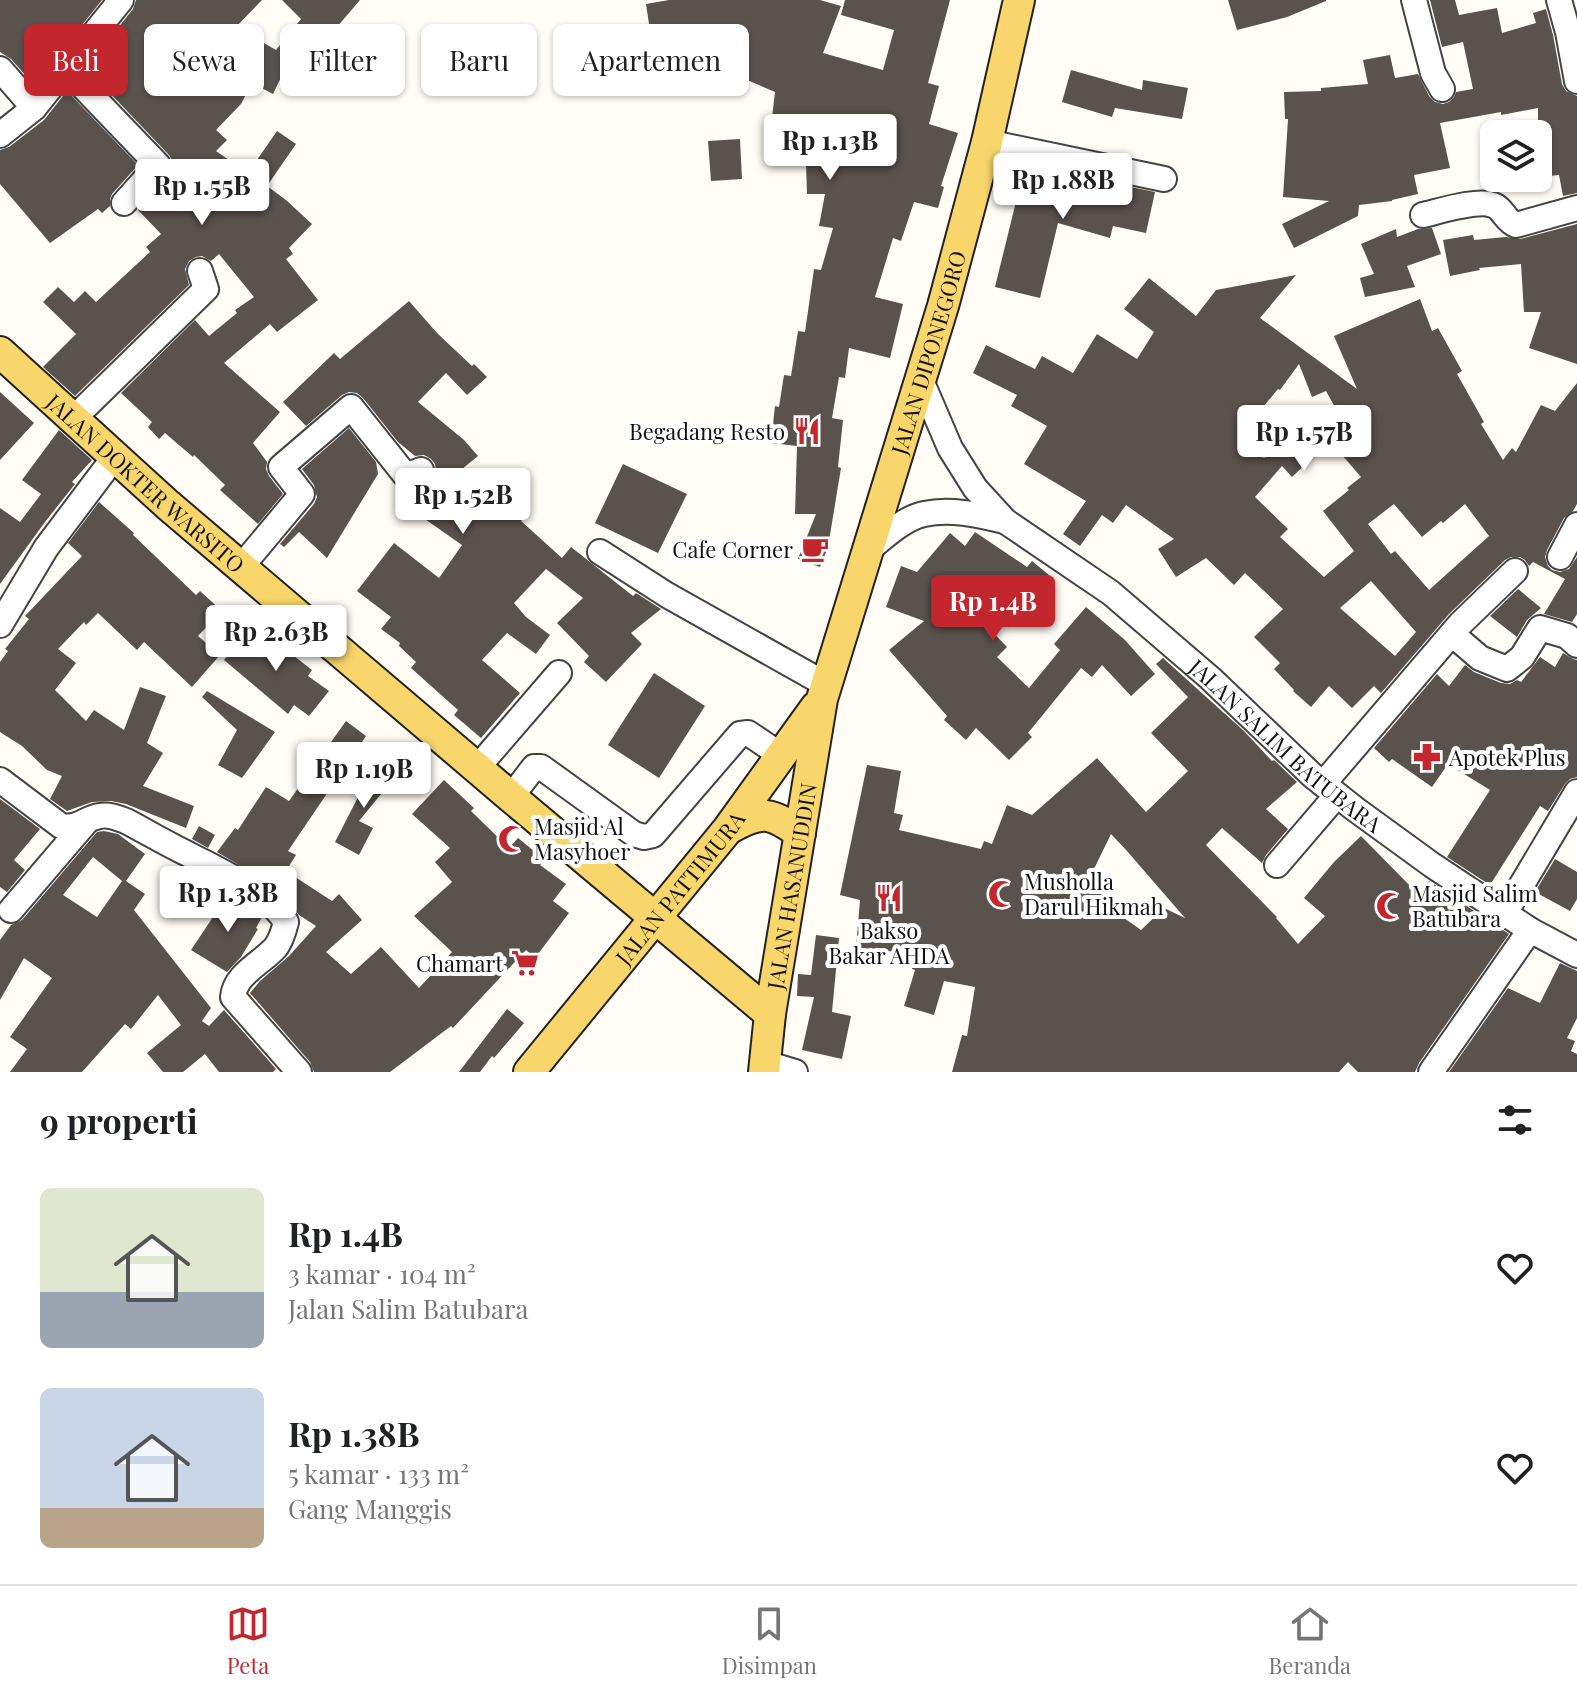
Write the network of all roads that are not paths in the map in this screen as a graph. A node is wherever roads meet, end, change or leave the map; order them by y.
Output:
1 (121, 0) edge
2 (1019, 0) edge
3 (1414, 0) edge
4 (1559, 0) edge
5 (101, 24) edge
6 (0, 69) edge
7 (1577, 81) edge
8 (1442, 89) dead end
9 (43, 96) edge
10 (92, 96) edge
11 (34, 108) junction
12 (0, 135) edge
13 (987, 142) junction
14 (1164, 179) dead end
15 (124, 203) dead end
16 (1577, 208) edge
17 (1423, 215) dead end
18 (200, 271) dead end
19 (0, 352) edge
20 (920, 378) junction
21 (74, 418) junction
22 (116, 455) junction
23 (421, 470) dead end
24 (1005, 521) junction
25 (1577, 525) edge
26 (867, 551) junction
27 (600, 552) dead end
28 (1560, 557) dead end
29 (241, 567) junction
30 (1515, 571) dead end
31 (0, 625) edge
32 (1452, 634) junction
33 (1577, 645) edge
34 (559, 673) dead end
35 (824, 692) junction
36 (782, 756) junction
37 (477, 768) junction
38 (0, 780) edge
39 (1330, 790) junction
40 (1577, 792) edge
41 (511, 797) junction
42 (87, 821) junction
43 (728, 829) junction
44 (800, 833) junction
45 (1277, 865) dead end
46 (11, 910) dead end
47 (1505, 913) junction
48 (656, 918) junction
49 (1530, 930) junction
50 (1577, 955) edge
51 (770, 1014) junction
52 (764, 1067) edge
53 (299, 1072) edge
54 (529, 1072) edge
55 (795, 1072) edge
56 (1431, 1072) edge

1 - 5 street
2 - 13 main road, JALAN DIPONEGORO
3 - 8 street
4 - 7 street
6 - 11 street
9 - 11 street
10 - 15 street
11 - 12 street
13 - 14 street
13 - 20 main road, JALAN DIPONEGORO
16 - 17 street
18 - 21 street
19 - 21 main road, JALAN DOKTER WARSITO
20 - 24 street
20 - 26 main road, JALAN DIPONEGORO
21 - 22 main road, JALAN DOKTER WARSITO
22 - 29 main road, JALAN DOKTER WARSITO
22 - 31 street
23 - 29 street
24 - 26 street
24 - 39 street, JALAN SALIM BATUBARA
25 - 28 street
26 - 35 main road, JALAN DIPONEGORO
27 - 35 street
29 - 37 main road, JALAN DOKTER WARSITO
30 - 32 street
32 - 33 street
32 - 39 street
34 - 37 street
35 - 36 main road, JALAN PATTIMURA
35 - 44 main road, JALAN HASANUDDIN
36 - 41 street
36 - 43 main road, JALAN PATTIMURA
37 - 41 main road, JALAN DOKTER WARSITO
38 - 42 street
39 - 45 street
39 - 47 street, JALAN SALIM BATUBARA
40 - 47 street
41 - 48 main road, JALAN DOKTER WARSITO
42 - 46 street
42 - 53 street
43 - 44 main road
43 - 48 main road, JALAN PATTIMURA
44 - 51 main road, JALAN HASANUDDIN
47 - 49 street, JALAN SALIM BATUBARA
48 - 51 main road, JALAN DOKTER WARSITO
48 - 54 main road, JALAN PATTIMURA
49 - 50 street, JALAN SALIM BATUBARA
49 - 56 street
51 - 52 main road, JALAN HASANUDDIN
52 - 55 street

